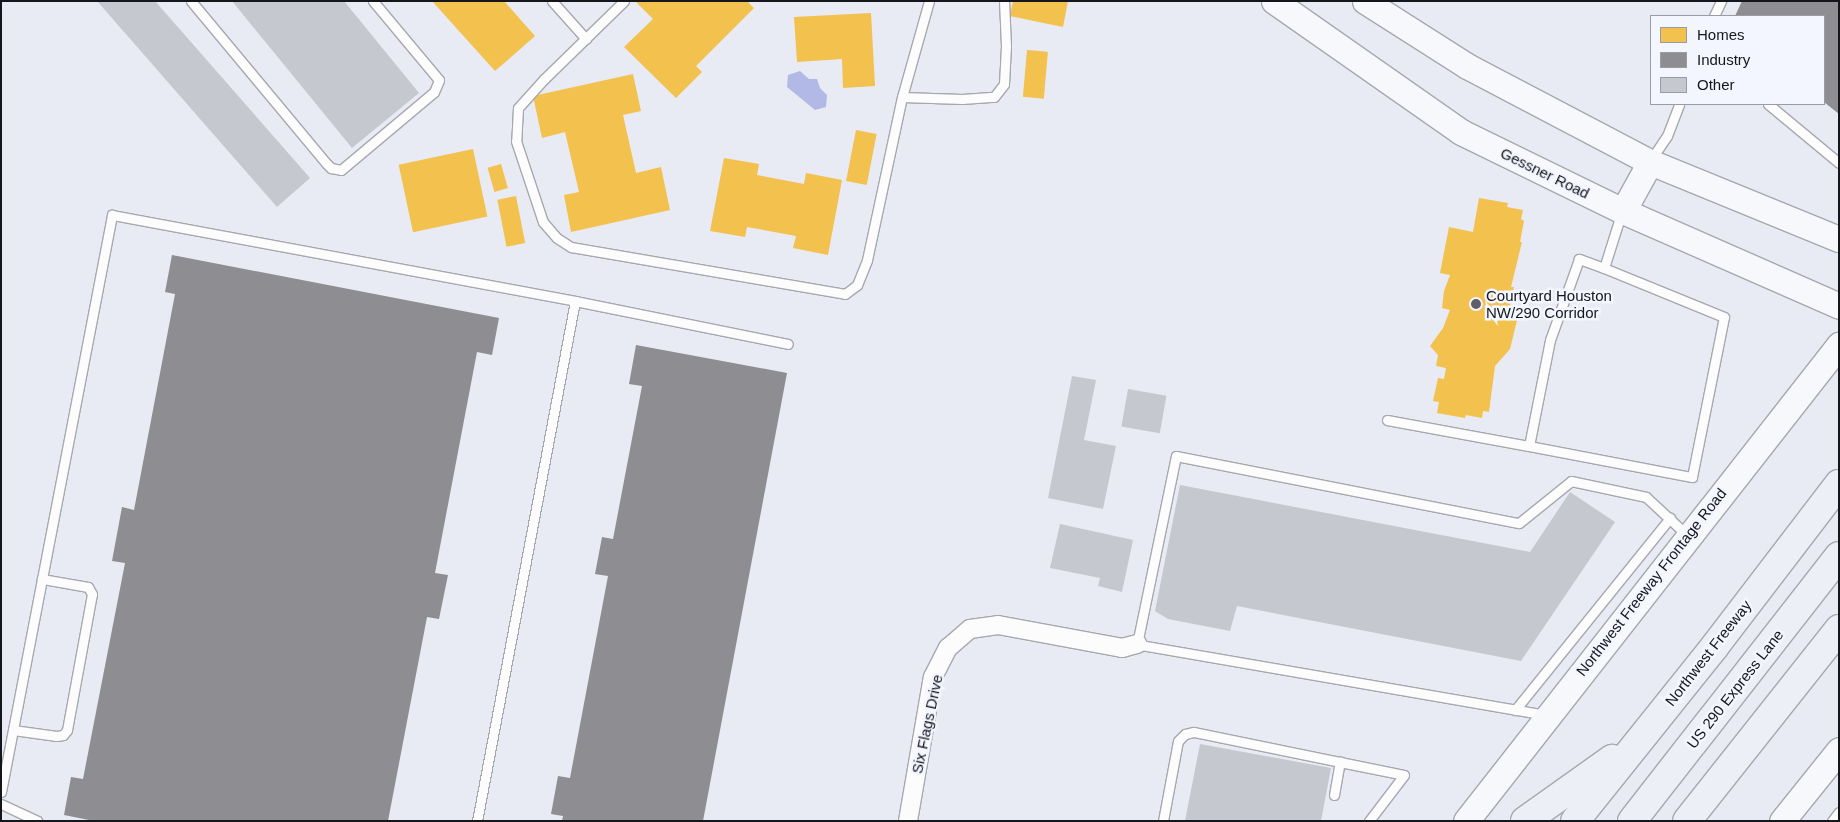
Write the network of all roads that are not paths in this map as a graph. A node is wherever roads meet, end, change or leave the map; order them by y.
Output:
1 (191, 1) edge
2 (372, 1) edge
3 (552, 1) edge
4 (624, 1) edge
5 (929, 1) edge
6 (1004, 1) edge
7 (1274, 1) edge
8 (1365, 1) edge
9 (1721, 1) edge
10 (1714, 15) edge
11 (586, 39) junction
12 (902, 97) junction
13 (1679, 105) edge
14 (1769, 105) edge
15 (1650, 162) junction
16 (1839, 163) edge
17 (1622, 211) junction
18 (1839, 239) edge
19 (1604, 268) junction
20 (575, 301) junction
21 (1839, 306) edge
22 (788, 344) dead end
23 (1839, 345) edge
24 (1827, 373) edge
25 (1387, 420) dead end
26 (1529, 446) junction
27 (1839, 484) edge
28 (1670, 518) junction
29 (1688, 536) junction
30 (1839, 556) edge
31 (42, 579) junction
32 (1839, 629) edge
33 (1137, 644) junction
34 (1515, 710) junction
35 (1547, 715) junction
36 (13, 730) junction
37 (1638, 741) junction
38 (1839, 750) edge
39 (1340, 762) junction
40 (1, 792) edge
41 (1334, 795) dead end
42 (1, 804) edge
43 (1839, 812) edge
44 (37, 821) edge
45 (477, 821) edge
46 (908, 821) edge
47 (1163, 821) edge
48 (1369, 821) edge
49 (1466, 821) edge
50 (1525, 821) edge
51 (1575, 821) edge
52 (1632, 821) edge
53 (1687, 821) edge
54 (1782, 821) edge
55 (1832, 821) edge

1 - 2 lane
3 - 11 lane
4 - 11 lane
5 - 12 lane
6 - 12 lane
7 - 17 main road, Gessner Road
8 - 15 main road
9 - 10 lane
11 - 12 lane
13 - 15 lane
14 - 16 lane
15 - 17 main road
15 - 18 main road
17 - 19 lane
17 - 21 main road, Gessner Road
19 - 26 lane
19 - 26 lane
20 - 22 lane
20 - 31 lane
20 - 45 lane
23 - 24 main road, Northwest Freeway Frontage Road
24 - 29 main road, Northwest Freeway Frontage Road
25 - 26 lane
27 - 37 highway, Northwest Freeway
28 - 29 lane
28 - 33 lane
28 - 34 lane
29 - 35 main road, Northwest Freeway Frontage Road
30 - 52 highway, US 290 Express Lane
31 - 36 lane
31 - 36 lane
32 - 53 highway
33 - 34 lane
33 - 46 street, Six Flags Drive
34 - 35 lane
35 - 49 main road, Northwest Freeway Frontage Road
36 - 40 lane
37 - 50 highway
37 - 51 highway, Northwest Freeway
38 - 54 main road
39 - 41 lane
39 - 47 lane
39 - 48 lane
42 - 44 lane
43 - 55 lane

